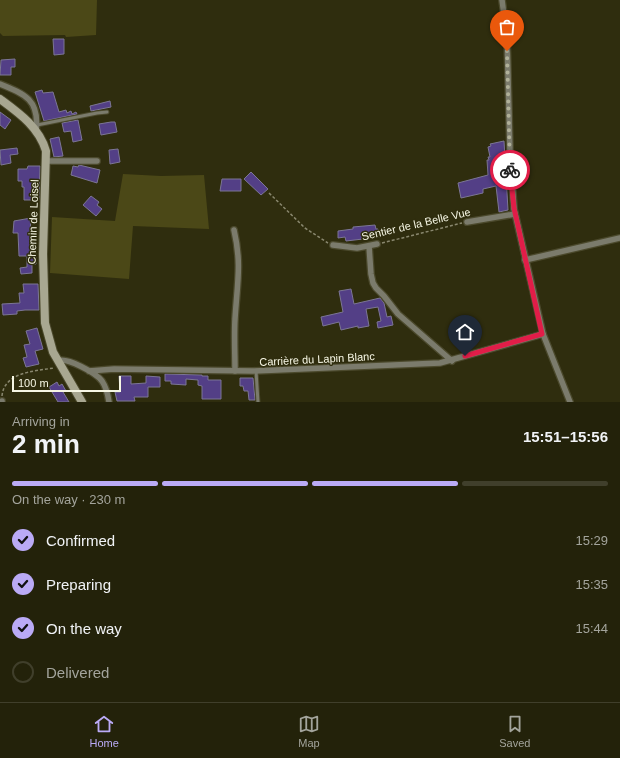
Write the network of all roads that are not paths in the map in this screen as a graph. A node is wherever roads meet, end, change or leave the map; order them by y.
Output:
1 (502, 0) edge
2 (0, 84) edge
3 (0, 99) edge
4 (107, 112) dead end
5 (36, 128) junction
6 (46, 161) junction
7 (97, 161) dead end
8 (515, 214) junction
9 (467, 222) road end
10 (234, 230) dead end
11 (620, 238) edge
12 (333, 244) road end
13 (376, 244) road end
14 (369, 246) junction
15 (525, 260) junction
16 (542, 334) junction
17 (452, 360) junction
18 (60, 364) junction
19 (89, 371) junction
20 (235, 371) junction
21 (256, 371) junction
22 (82, 402) edge
23 (109, 402) edge
24 (258, 402) edge
25 (570, 402) edge

1 - 8 street
2 - 5 street
3 - 5 street, Chemin de Loisel
4 - 5 lane
5 - 6 street, Chemin de Loisel
6 - 7 street
6 - 18 street, Chemin de Loisel
8 - 9 street, Sentier de la Belle Vue
8 - 15 street
10 - 20 street
11 - 15 street
12 - 14 street, Sentier de la Belle Vue
13 - 14 street, Sentier de la Belle Vue
14 - 17 street
15 - 16 street
16 - 17 street, Carrière du Lapin Blanc
16 - 25 street
17 - 21 street, Carrière du Lapin Blanc
18 - 19 street
18 - 22 street, Chemin de Loisel
19 - 20 street, Carrière du Lapin Blanc
19 - 23 street
20 - 21 street, Carrière du Lapin Blanc
21 - 24 lane

